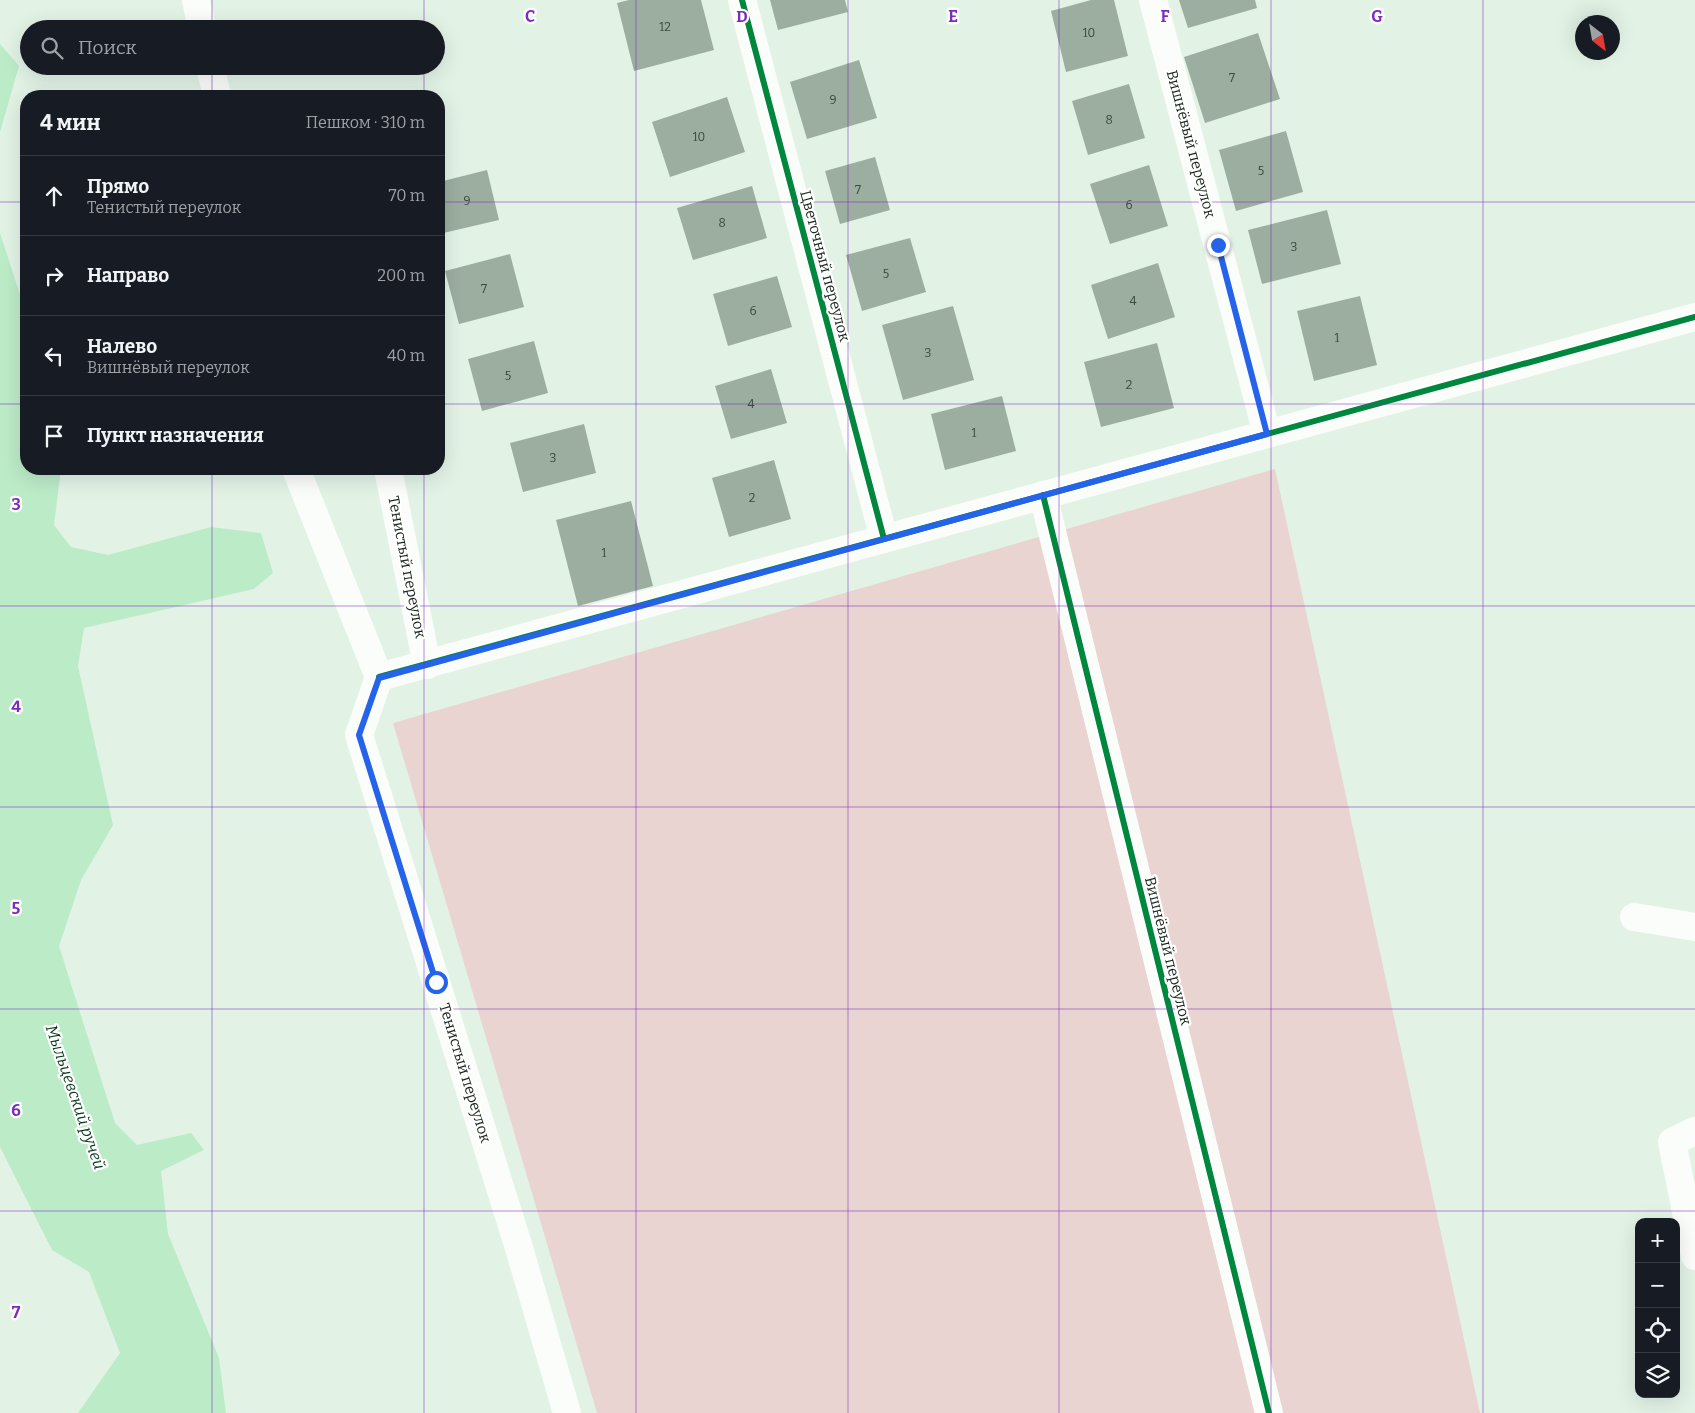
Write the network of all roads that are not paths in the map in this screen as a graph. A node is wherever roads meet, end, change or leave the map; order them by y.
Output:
1 (196, 0) edge
2 (742, 0) edge
3 (1153, 0) edge
4 (200, 20) edge
5 (212, 75) edge
6 (216, 90) edge
7 (1695, 317) edge
8 (1267, 434) junction
9 (298, 475) edge
10 (389, 475) edge
11 (1044, 496) junction
12 (884, 539) junction
13 (427, 665) junction
14 (379, 678) junction
15 (1634, 917) dead end
16 (1695, 927) edge
17 (1695, 1131) edge
18 (1695, 1256) edge
19 (567, 1413) edge
20 (1269, 1413) edge

1 - 4 street
2 - 12 street, Цветочный переулок
3 - 8 street, Вишнёвый переулок
5 - 6 street
7 - 8 street
8 - 11 street
9 - 14 street
10 - 13 street, Тенистый переулок
11 - 12 street
11 - 20 street, Вишнёвый переулок
12 - 13 street
13 - 14 street
14 - 19 street, Тенистый переулок
15 - 16 street
17 - 18 street

